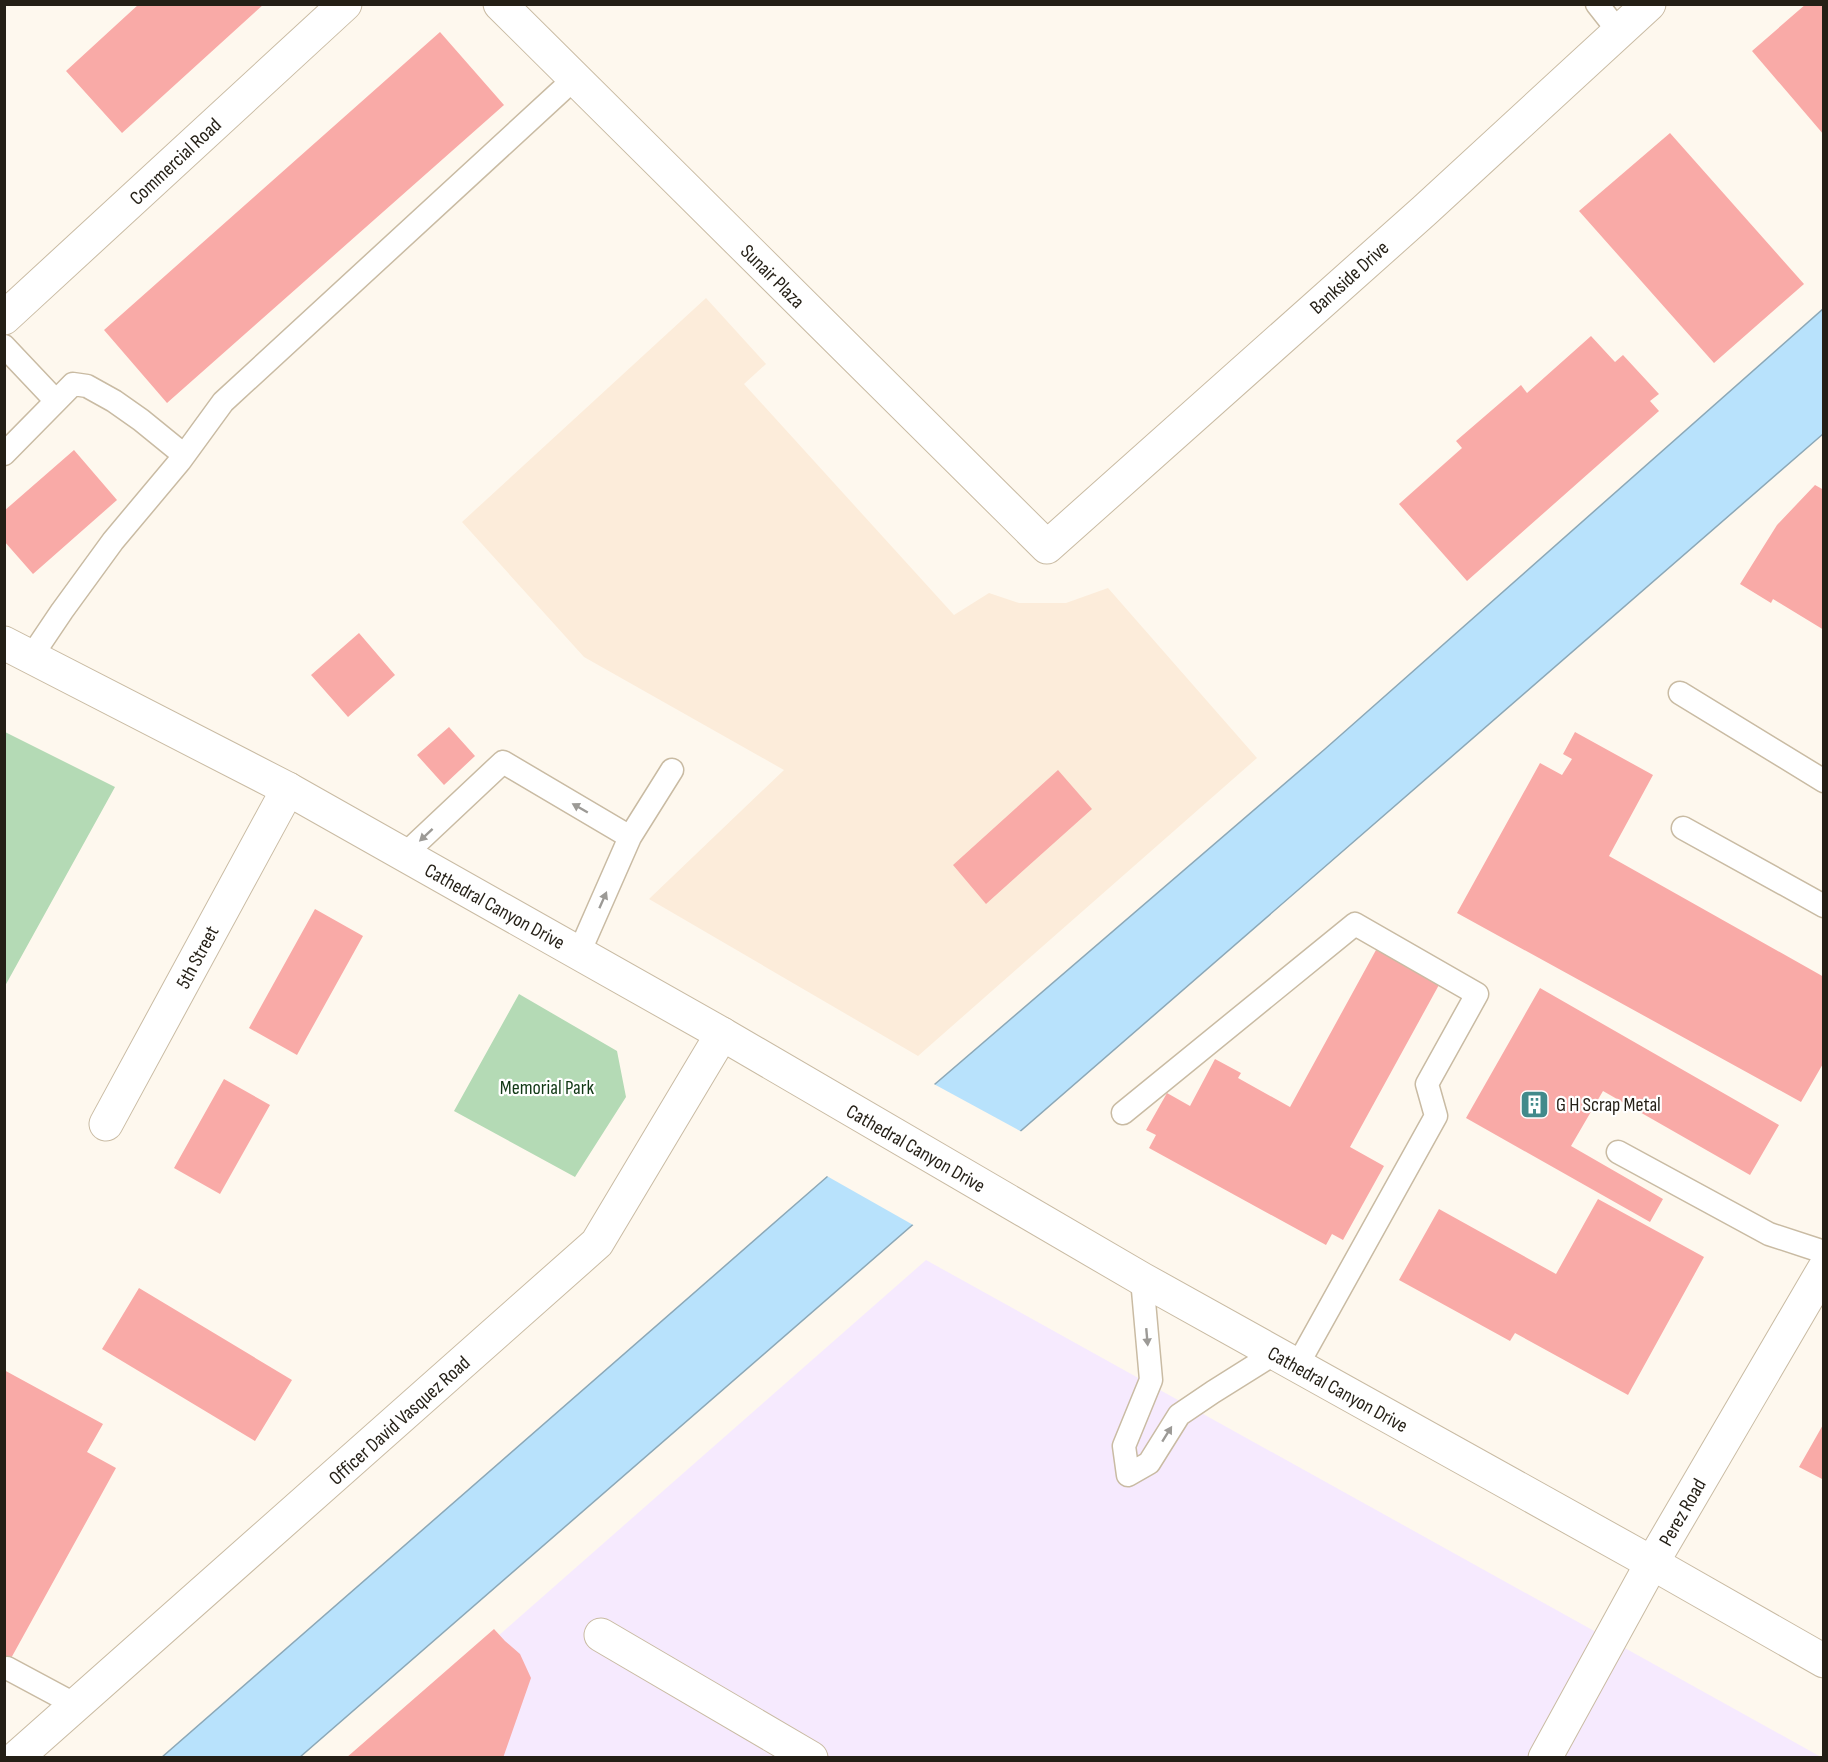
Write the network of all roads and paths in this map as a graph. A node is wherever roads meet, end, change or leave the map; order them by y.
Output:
1 (345, 4) edge
2 (500, 4) edge
3 (1597, 4) edge
4 (1649, 4) edge
5 (1619, 32) junction
6 (574, 79) junction
7 (4, 318) edge
8 (4, 346) edge
9 (56, 401) junction
10 (4, 454) edge
11 (184, 455) junction
12 (1047, 547) joint
13 (18, 650) edge
14 (1680, 693) dead end
15 (672, 770) dead end
16 (1824, 781) edge
17 (288, 789) junction
18 (1683, 828) dead end
19 (630, 837) junction
20 (404, 855) junction
21 (1824, 906) edge
22 (579, 953) junction
23 (722, 1034) junction
24 (1123, 1113) dead end
25 (106, 1124) dead end
26 (1617, 1152) dead end
27 (1824, 1252) edge
28 (1824, 1269) edge
29 (1142, 1279) junction
30 (1286, 1359) junction
31 (1652, 1563) junction
32 (601, 1635) dead end
33 (1824, 1661) edge
34 (7, 1668) dead end
35 (76, 1705) junction
36 (16, 1758) edge
37 (811, 1758) edge
38 (1545, 1758) edge

1 - 7 street, Commercial Road
2 - 6 street, Sunair Plaza
3 - 5 lane
4 - 5 street, Bankside Drive
5 - 12 street, Bankside Drive
6 - 11 lane
6 - 12 street, Sunair Plaza
8 - 9 lane
9 - 10 lane
9 - 11 lane
11 - 13 lane
13 - 17 street, Cathedral Canyon Drive
14 - 16 lane
15 - 19 lane
17 - 20 street, Cathedral Canyon Drive
17 - 25 street, 5th Street
18 - 21 lane
19 -> 20 lane
22 -> 19 lane
20 - 22 street, Cathedral Canyon Drive
22 - 23 street, Cathedral Canyon Drive
23 - 29 street, Cathedral Canyon Drive
23 - 35 street, Officer David Vasquez Road
24 - 30 lane
26 - 27 lane
28 - 31 street, Perez Road
29 - 30 street, Cathedral Canyon Drive
29 -> 30 lane
30 - 31 street, Cathedral Canyon Drive
31 - 33 street, Cathedral Canyon Drive
31 - 38 street, Perez Road
32 - 37 street
34 - 35 lane
35 - 36 street, Officer David Vasquez Road

